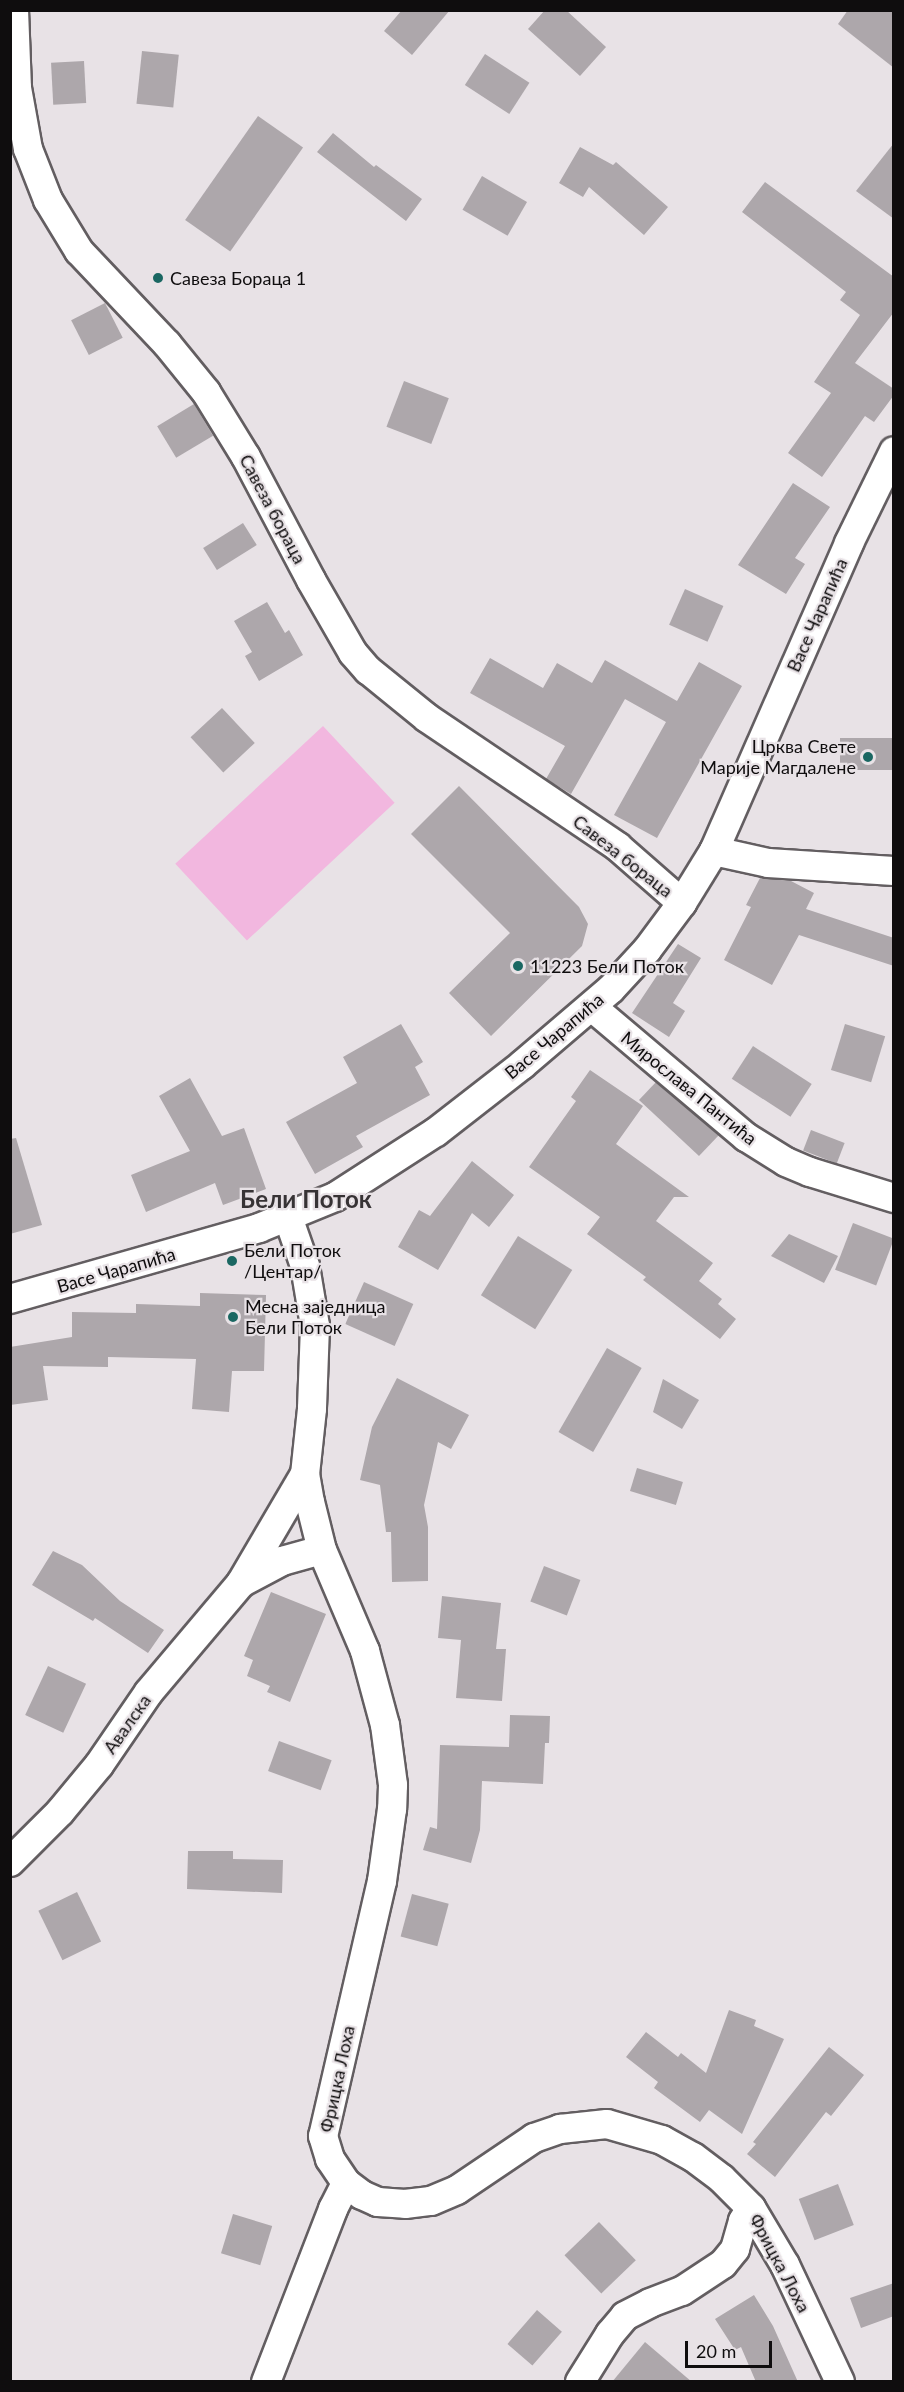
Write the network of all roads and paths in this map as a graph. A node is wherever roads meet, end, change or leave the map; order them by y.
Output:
1 (14, 10) edge
2 (894, 451) edge
3 (714, 851) junction
4 (894, 871) edge
5 (682, 903) junction
6 (592, 1007) junction
7 (894, 1198) edge
8 (288, 1217) junction
9 (10, 1299) edge
10 (305, 1474) junction
11 (322, 1550) junction
12 (241, 1583) junction
13 (10, 1862) edge
14 (346, 2183) junction
15 (751, 2208) junction
16 (266, 2382) edge
17 (580, 2382) edge
18 (840, 2382) edge

1 - 5 street, Савеза бораца
2 - 3 street, Васе Чарапића
3 - 4 street
3 - 5 street, Васе Чарапића
5 - 6 street, Васе Чарапића
6 - 7 street, Мирослава Пантића
6 - 8 street, Васе Чарапића
8 - 9 street, Васе Чарапића
8 - 10 street, Авалска
10 - 11 street, Авалска
10 - 12 street, Авалска
11 - 12 street, Авалска
11 - 14 street, Фрицка Лоха
12 - 13 street, Авалска
14 - 15 street, Фрицка Лоха
14 - 16 street
15 - 17 street
15 - 18 street, Фрицка Лоха

